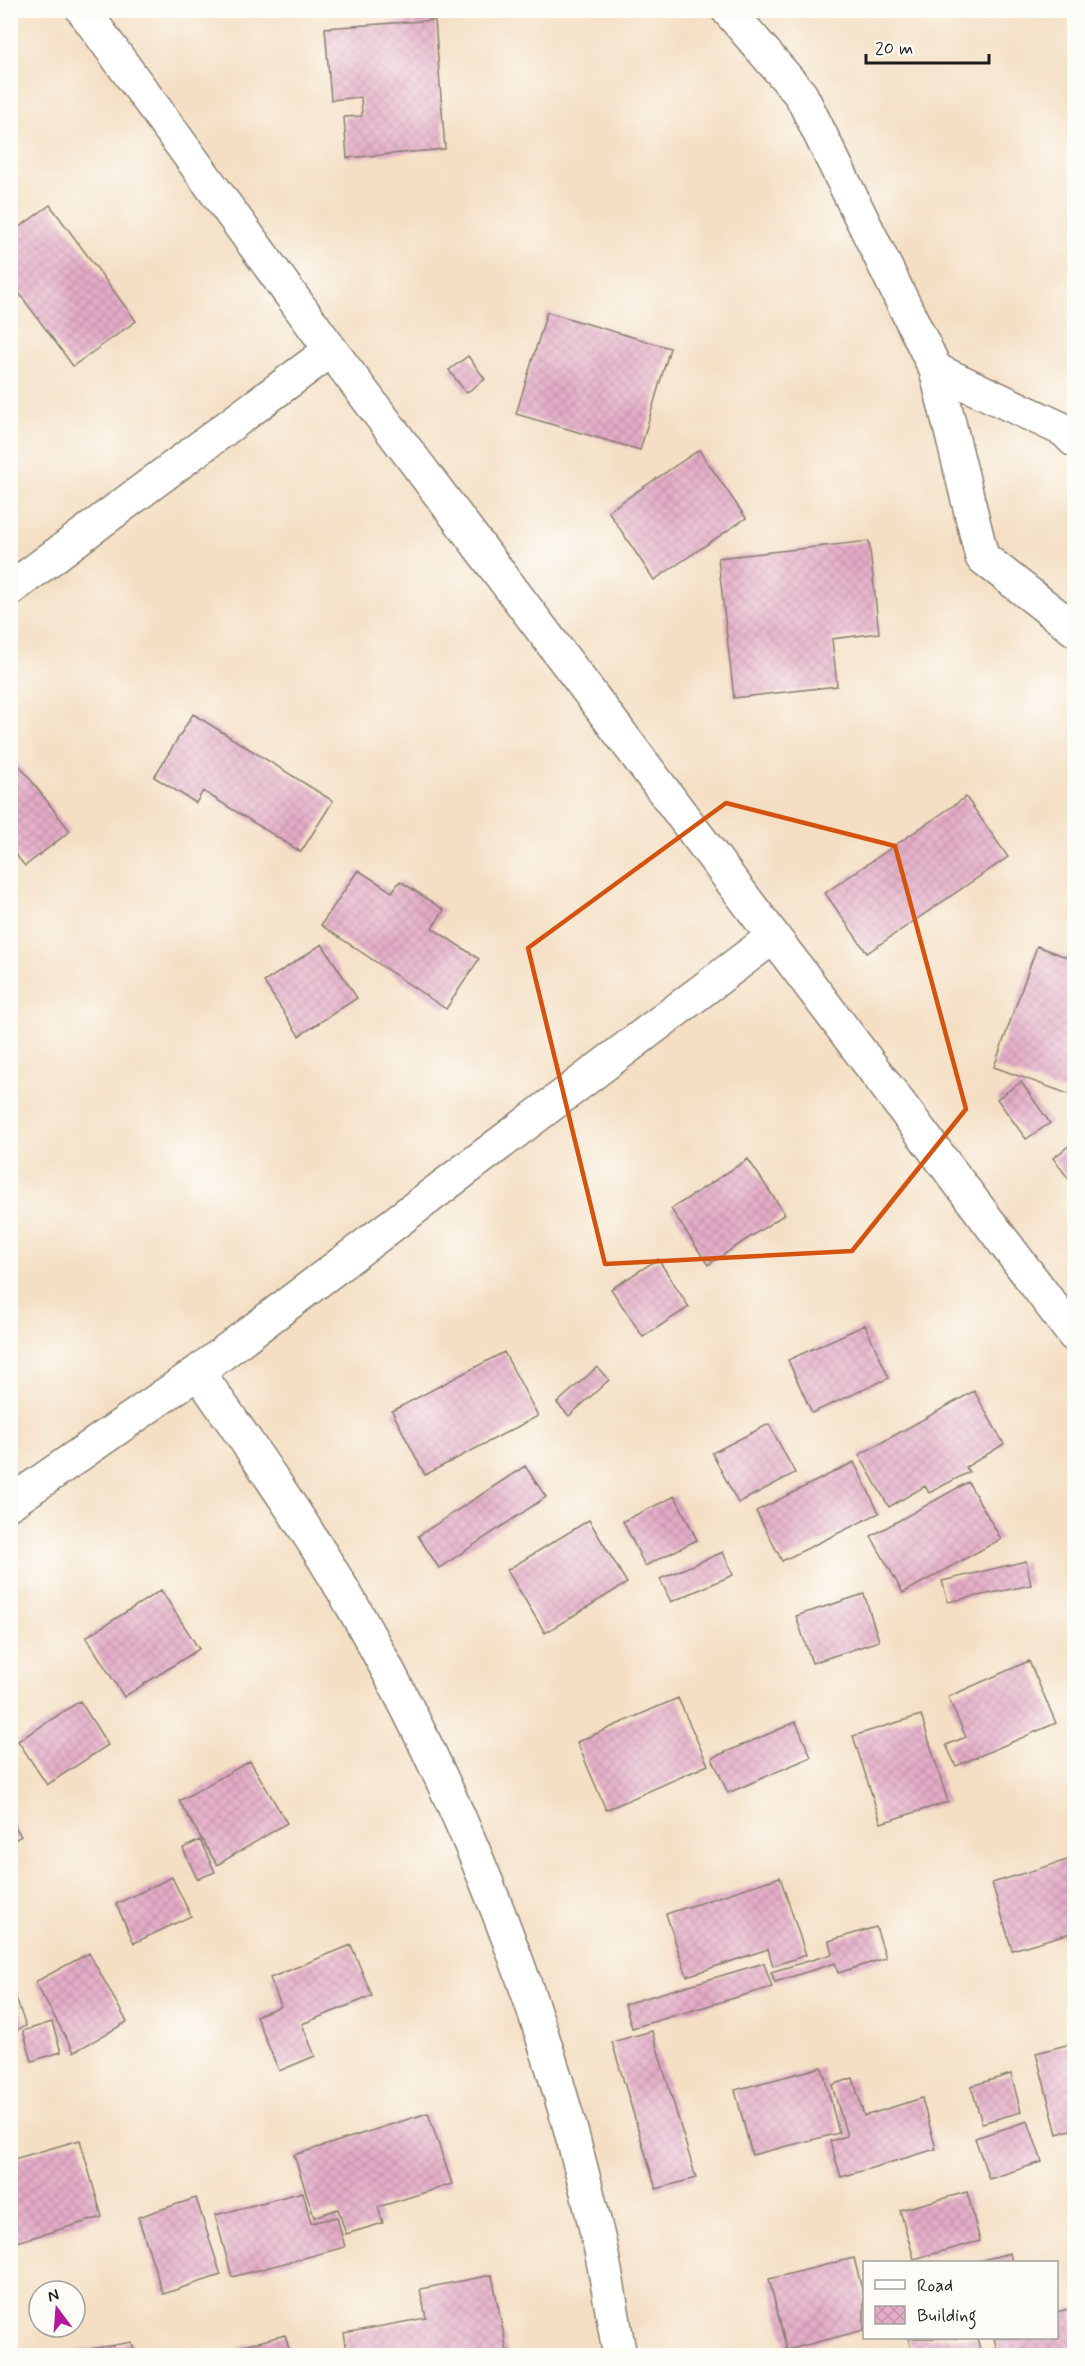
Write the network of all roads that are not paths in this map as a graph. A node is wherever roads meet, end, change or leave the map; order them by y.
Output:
1 (83, 10) edge
2 (728, 10) edge
3 (331, 350) junction
4 (936, 370) junction
5 (1074, 440) edge
6 (10, 589) edge
7 (1074, 629) edge
8 (773, 937) junction
9 (1074, 1335) edge
10 (198, 1372) junction
11 (10, 1503) edge
12 (620, 2355) edge

1 - 3 street
2 - 4 street
3 - 6 street
3 - 8 street
4 - 5 street
4 - 7 street
8 - 9 street
8 - 10 street
10 - 11 street
10 - 12 street

